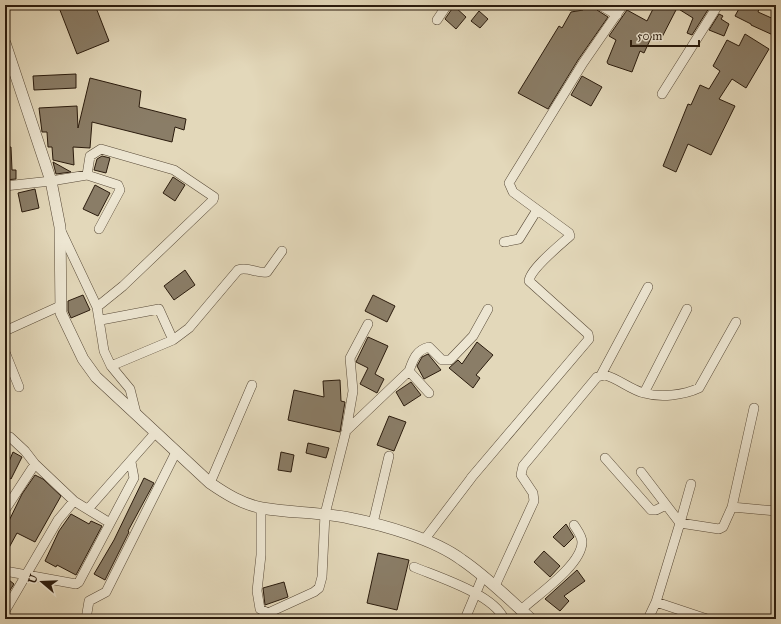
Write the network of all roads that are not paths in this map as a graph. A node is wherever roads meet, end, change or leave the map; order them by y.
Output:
1 (447, 5) edge
2 (600, 5) edge
3 (623, 5) edge
4 (718, 5) edge
5 (616, 15) junction
6 (437, 20) dead end
7 (5, 44) edge
8 (662, 94) dead end
9 (87, 175) junction
10 (51, 181) junction
11 (5, 186) edge
12 (537, 210) junction
13 (60, 227) junction
14 (99, 229) dead end
15 (504, 242) dead end
16 (282, 251) dead end
17 (648, 287) dead end
18 (60, 306) junction
19 (97, 307) junction
20 (488, 309) dead end
21 (687, 309) dead end
22 (101, 320) junction
23 (736, 322) dead end
24 (368, 324) dead end
25 (5, 331) edge
26 (174, 340) junction
27 (5, 352) edge
28 (111, 366) junction
29 (409, 371) junction
30 (601, 375) junction
31 (252, 385) dead end
32 (19, 387) dead end
33 (429, 393) dead end
34 (644, 393) junction
35 (754, 408) dead end
36 (136, 413) junction
37 (346, 431) junction
38 (156, 432) junction
39 (5, 436) edge
40 (176, 452) junction
41 (389, 456) dead end
42 (605, 458) dead end
43 (131, 462) junction
44 (35, 464) junction
45 (641, 472) dead end
46 (210, 483) junction
47 (691, 484) dead end
48 (74, 501) junction
49 (666, 505) junction
50 (732, 507) junction
51 (261, 508) junction
52 (88, 509) junction
53 (5, 510) edge
54 (776, 511) edge
55 (325, 514) junction
56 (110, 523) junction
57 (373, 523) junction
58 (680, 523) junction
59 (574, 525) dead end
60 (424, 540) junction
61 (414, 567) dead end
62 (5, 571) edge
63 (26, 576) junction
64 (483, 576) junction
65 (495, 586) junction
66 (477, 593) junction
67 (656, 602) junction
68 (5, 610) edge
69 (521, 610) junction
70 (86, 619) edge
71 (465, 619) edge
72 (504, 619) edge
73 (531, 619) edge
74 (648, 619) edge
75 (707, 619) edge

1 - 6 street
2 - 5 street
3 - 5 street
4 - 8 street
5 - 12 street
7 - 10 street
9 - 10 street
9 - 14 street
9 - 19 street
10 - 11 street
10 - 13 street
12 - 15 street
12 - 60 street
13 - 18 street
13 - 19 street
16 - 26 street
17 - 30 street
18 - 25 street
18 - 36 street
19 - 22 street
20 - 29 street
21 - 34 street
22 - 26 street
22 - 28 street
23 - 34 street
24 - 37 street
26 - 28 street
27 - 32 street
28 - 36 street
29 - 33 street
29 - 37 street
30 - 34 street
30 - 65 street
31 - 46 street
35 - 50 street
36 - 38 street
37 - 55 street
38 - 40 street
38 - 43 street
39 - 44 street
40 - 46 street
40 - 70 street
41 - 57 street
42 - 49 street
43 - 52 street
43 - 56 street
44 - 48 street
44 - 53 street
45 - 49 street
46 - 51 street
47 - 58 street
48 - 52 street
48 - 63 street
49 - 58 street
50 - 54 street
50 - 58 street
51 - 55 street
51 - 55 street
52 - 56 street
55 - 57 street
56 - 63 street
57 - 60 street
58 - 67 street
59 - 69 street
60 - 64 street
61 - 66 street
62 - 63 street
63 - 68 street
64 - 65 street
64 - 66 street
65 - 69 street
66 - 71 street
66 - 72 street
67 - 74 street
67 - 75 street
69 - 73 street

